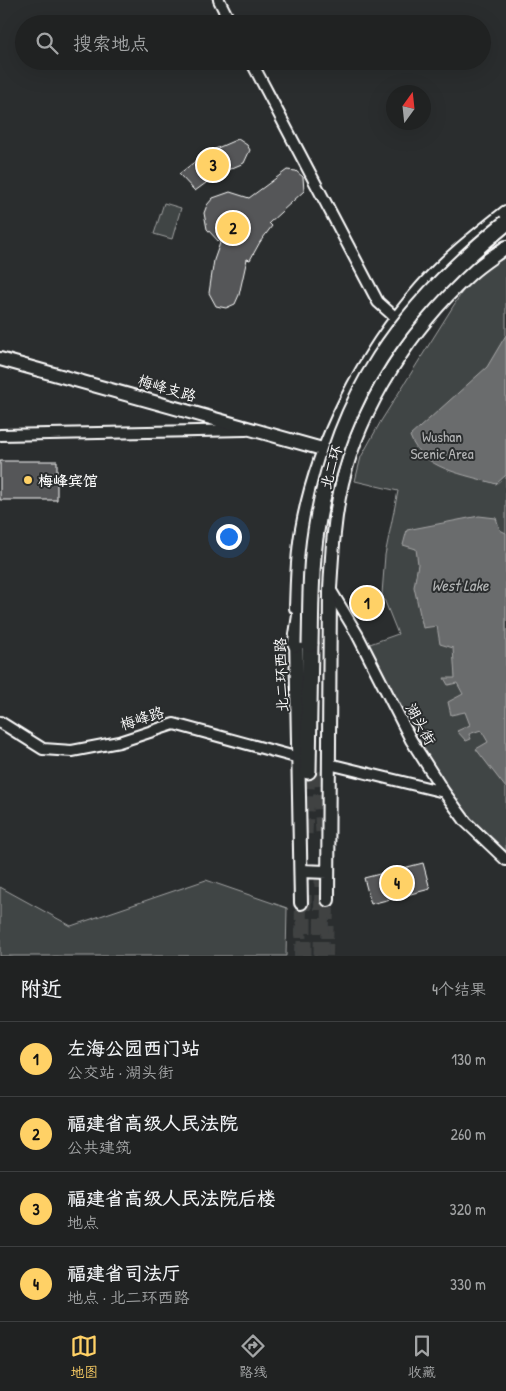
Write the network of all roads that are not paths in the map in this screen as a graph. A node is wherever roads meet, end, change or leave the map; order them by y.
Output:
1 (219, 0) edge
2 (227, 15) edge
3 (256, 70) edge
4 (506, 212) edge
5 (506, 223) edge
6 (506, 234) edge
7 (506, 247) edge
8 (397, 319) junction
9 (0, 359) edge
10 (256, 430) junction
11 (0, 435) edge
12 (325, 450) junction
13 (350, 458) junction
14 (316, 531) junction
15 (330, 589) junction
16 (308, 644) junction
17 (0, 722) edge
18 (299, 758) junction
19 (319, 768) junction
20 (444, 792) junction
21 (506, 860) edge
22 (301, 871) junction
23 (327, 872) junction
24 (328, 900) tunnel mouth
25 (301, 903) tunnel mouth

1 - 2 street
3 - 8 street
4 - 8 main road, 北二环西路
5 - 14 highway, 北二环, bridge
6 - 16 highway, 北二环
7 - 13 main road
8 - 12 main road, 北二环西路
9 - 10 main road, 梅峰支路
10 - 11 street
10 - 12 main road, 梅峰支路
12 - 13 main road
12 - 16 main road, 北二环西路
13 - 15 main road
14 - 16 highway, 北二环, bridge
14 - 16 highway, bridge
15 - 19 main road
15 - 20 street, 湖头街
16 - 18 main road, 北二环西路
16 - 19 highway, 北二环
17 - 18 street, 梅峰路
18 - 22 main road, 北二环西路
19 - 20 street
19 - 23 main road
20 - 21 street, 湖头街
22 - 23 main road
22 - 25 main road, 北二环西路
23 - 24 main road

